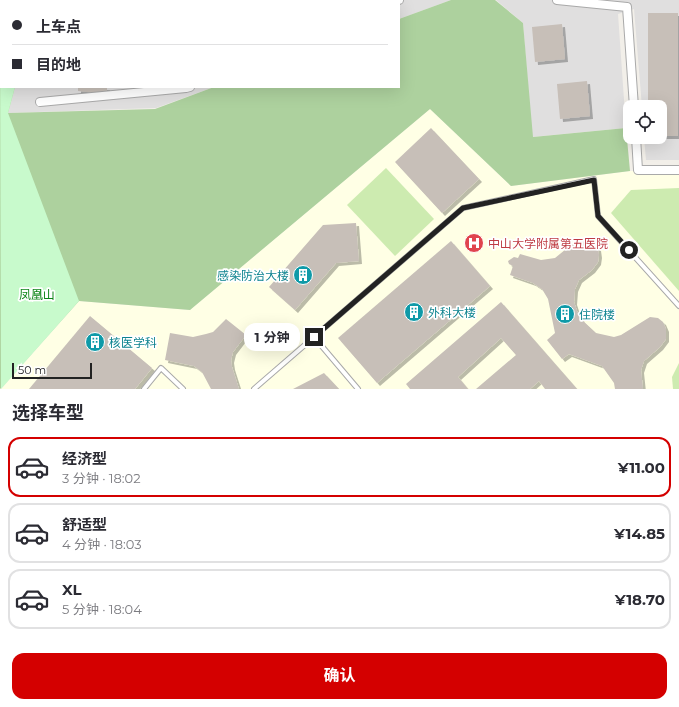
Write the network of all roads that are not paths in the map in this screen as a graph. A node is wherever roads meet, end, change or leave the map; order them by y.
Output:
1 (557, 0) edge
2 (186, 88) edge
3 (633, 100) edge
4 (40, 102) dead end
5 (636, 144) edge
6 (679, 170) edge
7 (679, 306) edge
8 (314, 337) junction
9 (144, 389) edge
10 (183, 389) edge
11 (254, 389) edge
12 (358, 389) edge

1 - 3 street
2 - 4 street
5 - 6 street
7 - 8 lane
8 - 11 lane
8 - 12 lane
9 - 10 lane

